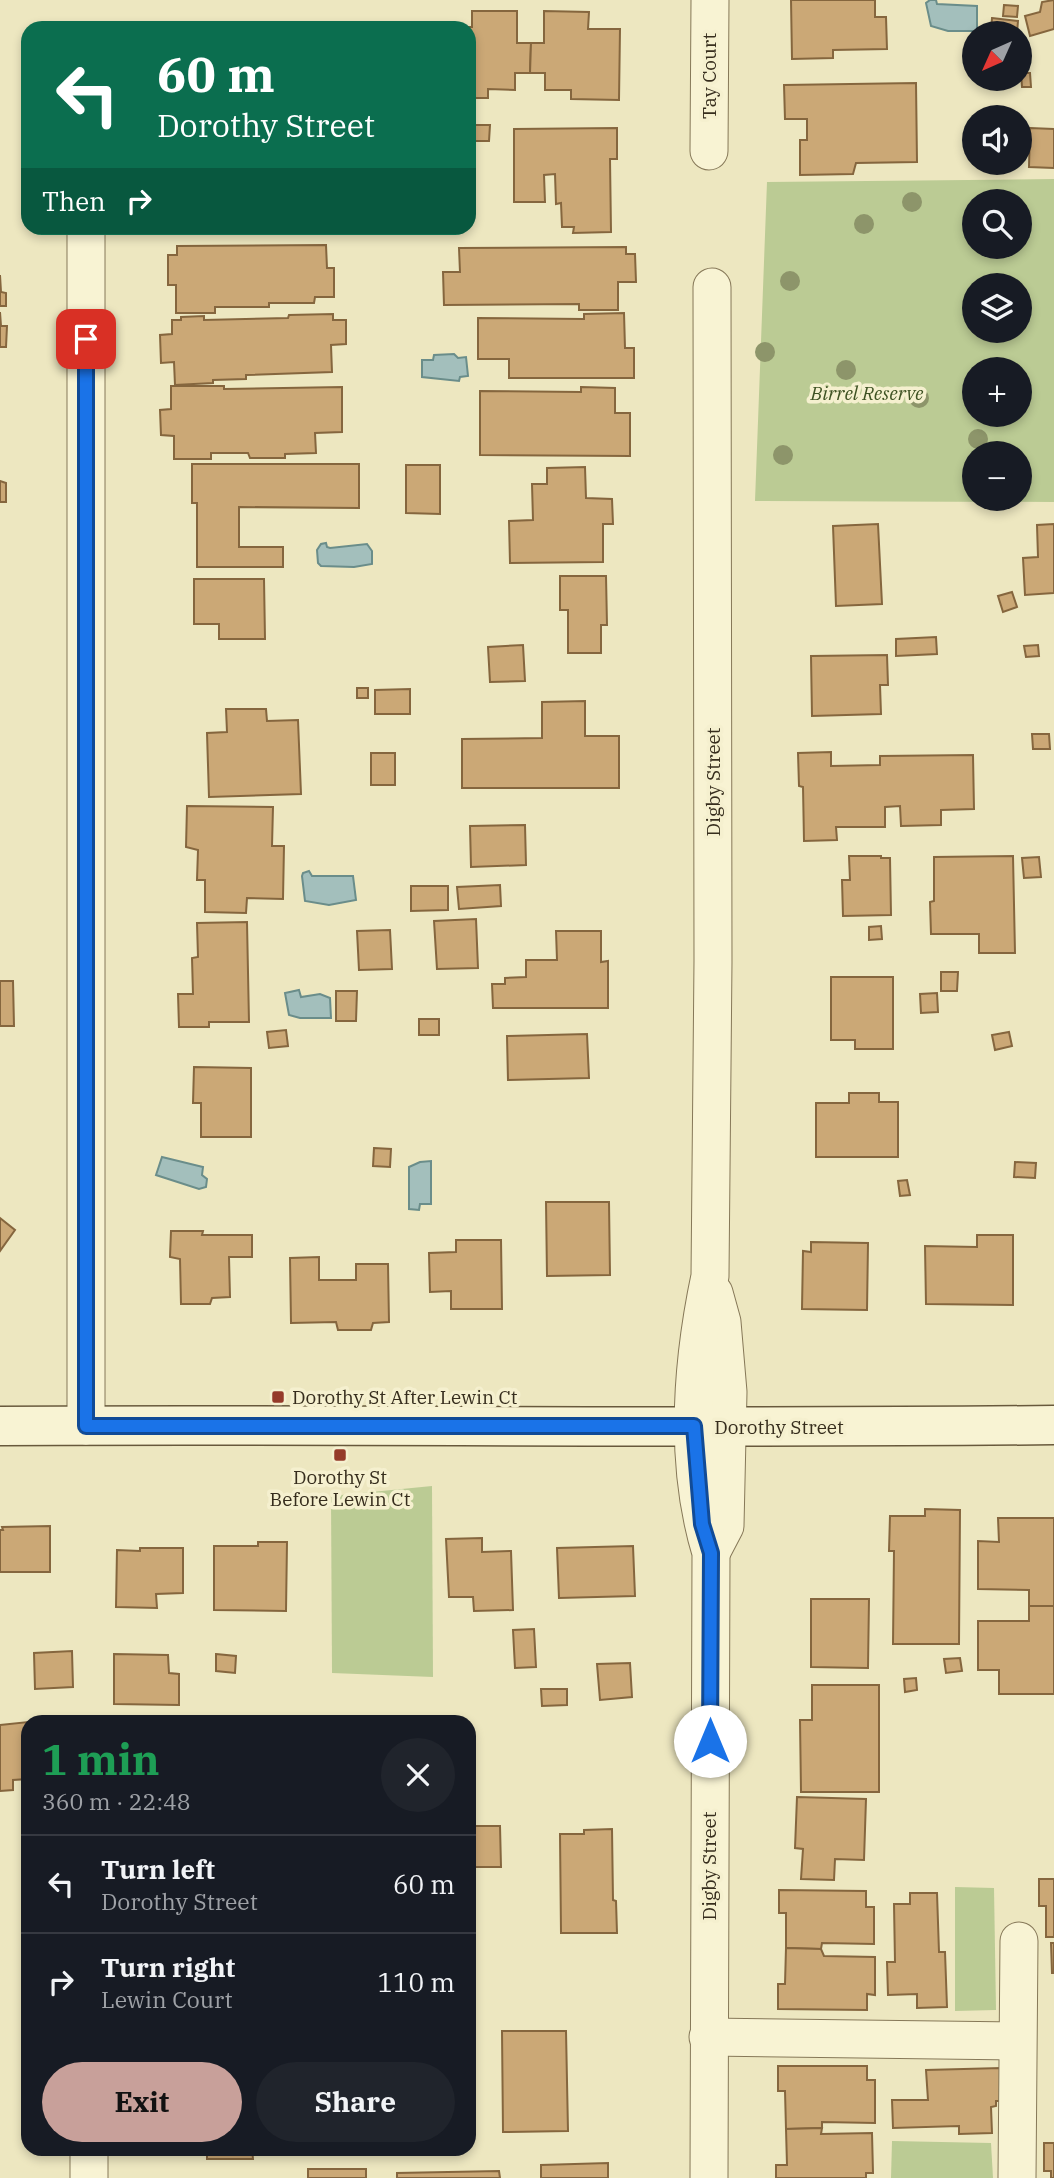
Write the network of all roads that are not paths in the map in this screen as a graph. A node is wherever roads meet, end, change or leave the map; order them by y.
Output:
1 (710, 0) edge
2 (709, 151) dead end
3 (86, 235) edge
4 (712, 288) dead end
5 (1054, 1425) edge
6 (0, 1426) edge
7 (86, 1426) junction
8 (710, 1427) junction
9 (1019, 1941) dead end
10 (708, 2037) junction
11 (1017, 2042) junction
12 (89, 2156) edge
13 (89, 2178) edge
14 (709, 2178) edge
15 (1017, 2178) edge

1 - 2 street, Tay Court
3 - 7 street
4 - 8 street, Digby Street
5 - 8 main road, Dorothy Street
6 - 7 main road, Dorothy Street
7 - 8 main road, Dorothy Street
8 - 10 street, Digby Street
9 - 11 street
10 - 11 street
10 - 14 street, Digby Street
11 - 15 street
12 - 13 street

